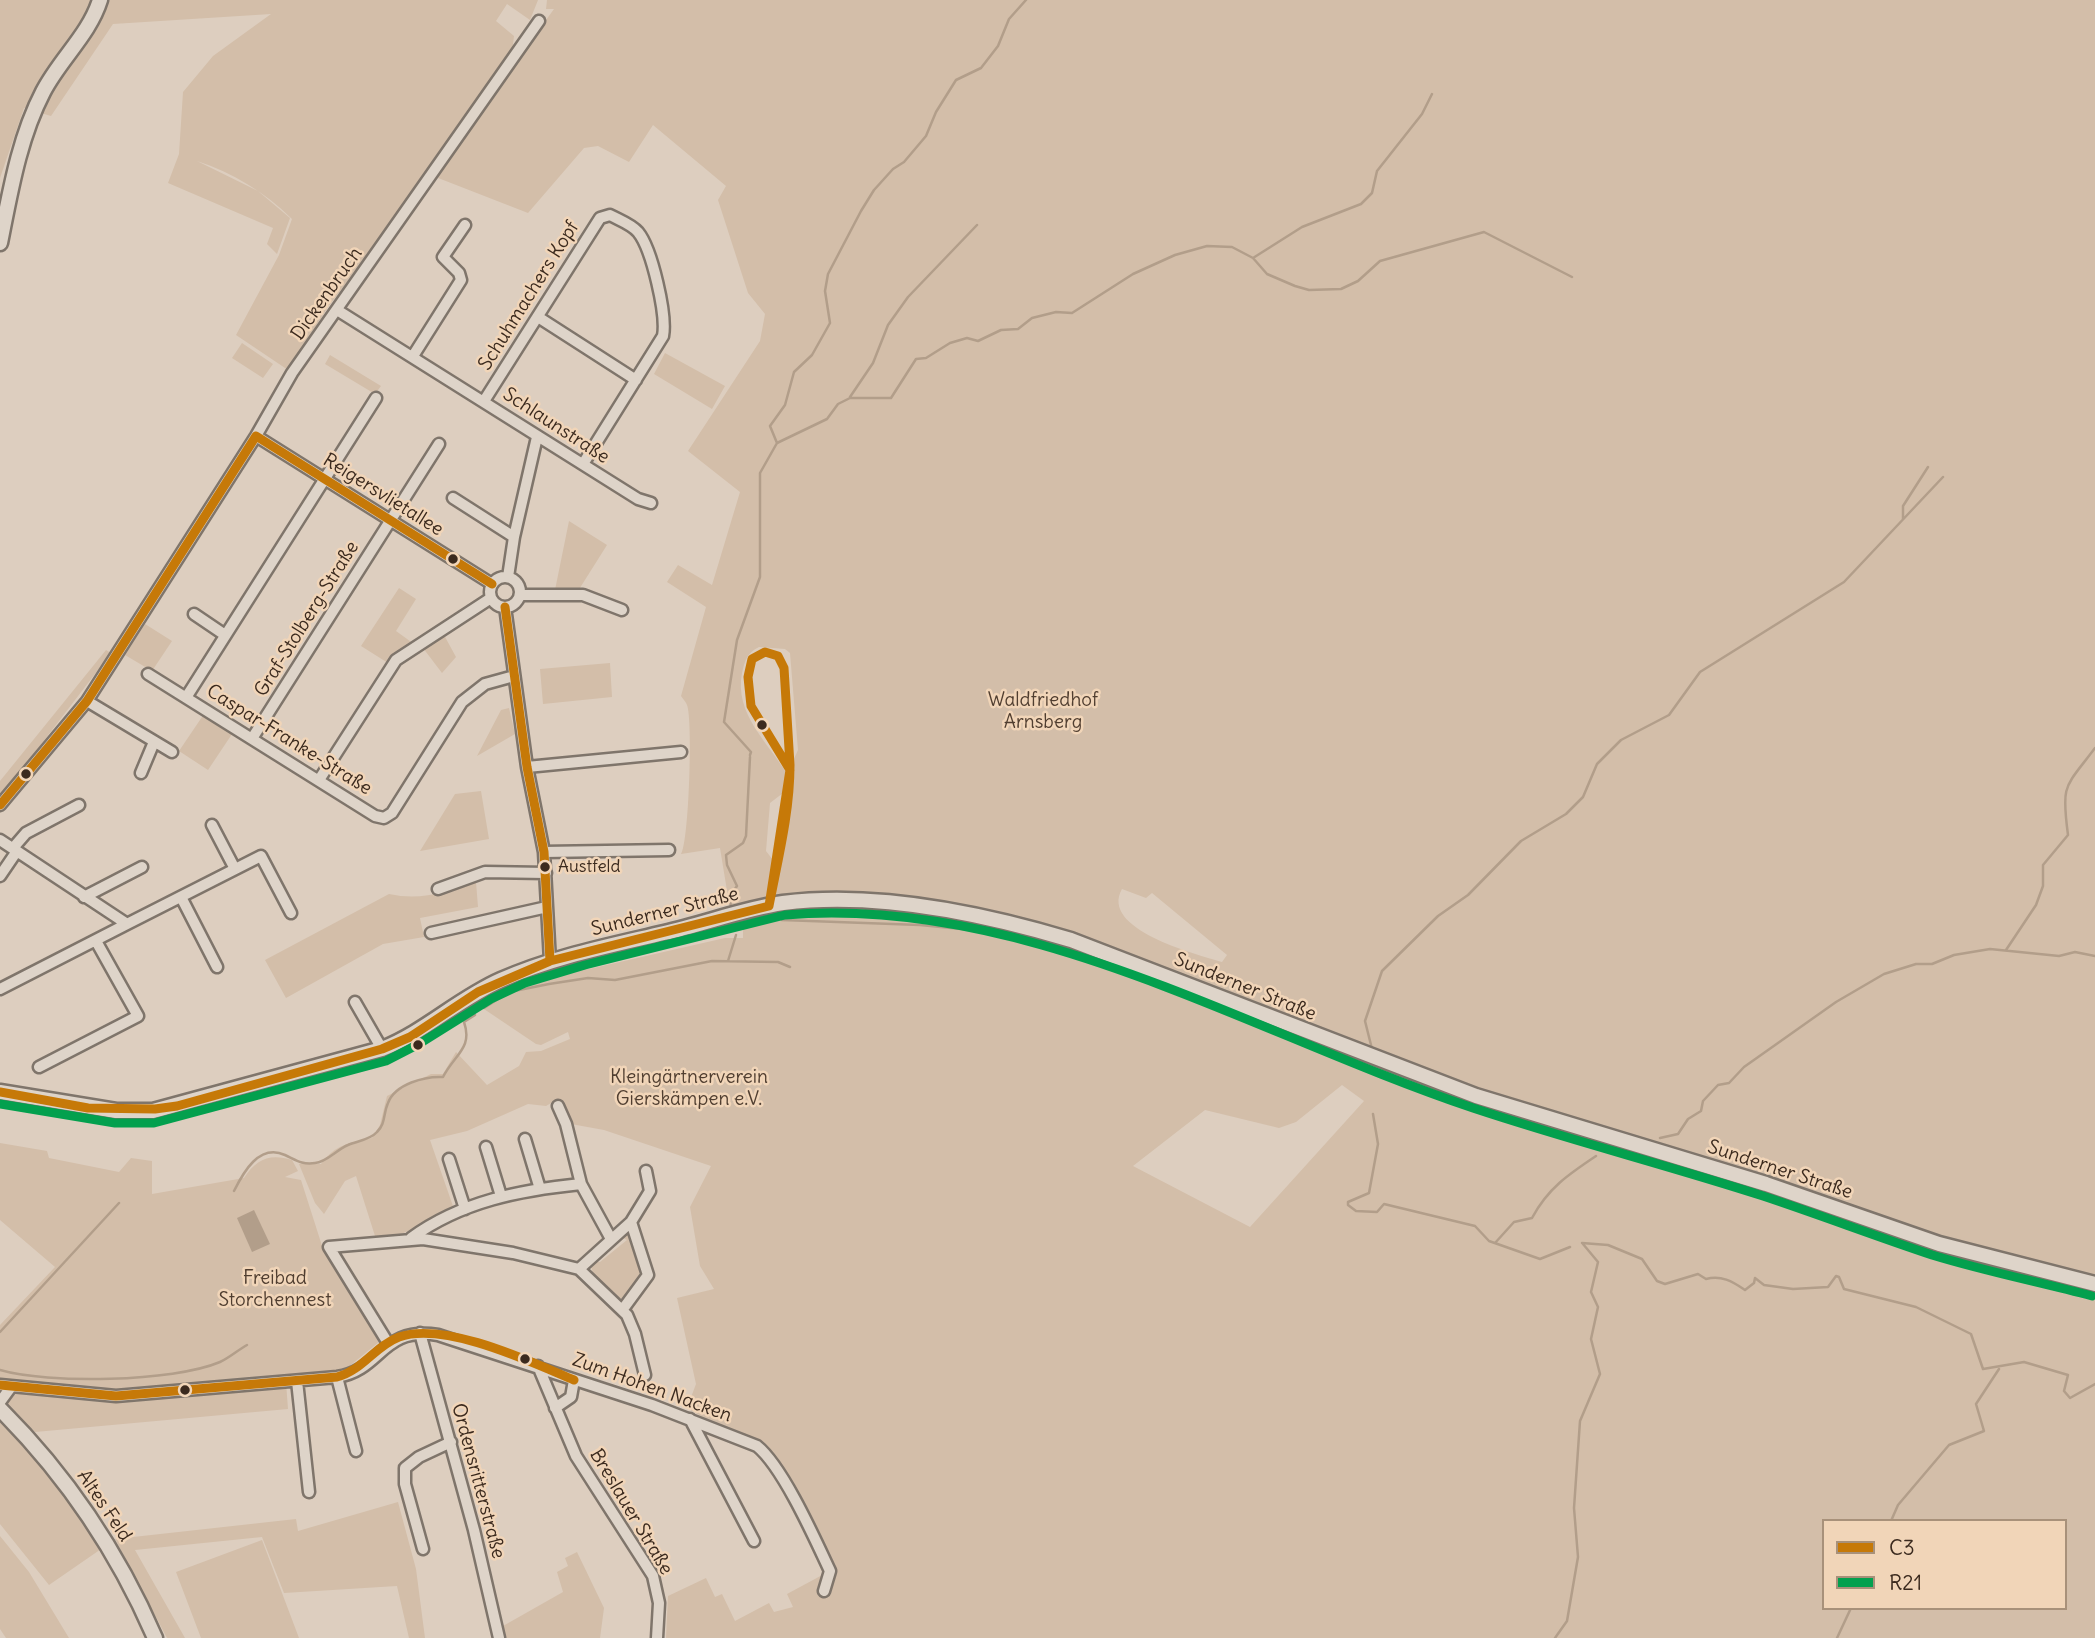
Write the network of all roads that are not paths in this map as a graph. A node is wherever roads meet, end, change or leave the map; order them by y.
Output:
1 (100, 0) edge
2 (539, 21) dead end
3 (465, 225) dead end
4 (0, 243) edge
5 (337, 310) junction
6 (537, 317) junction
7 (413, 356) junction
8 (636, 380) junction
9 (376, 398) dead end
10 (484, 401) junction
11 (256, 436) junction
12 (537, 437) junction
13 (439, 444) dead end
14 (583, 464) junction
15 (324, 478) junction
16 (453, 498) dead end
17 (651, 503) dead end
18 (390, 519) junction
19 (514, 537) junction
20 (508, 577) junction
21 (492, 584) junction
22 (520, 595) junction
23 (491, 598) junction
24 (505, 607) junction
25 (622, 610) dead end
26 (194, 614) dead end
27 (225, 635) junction
28 (148, 674) dead end
29 (514, 676) junction
30 (187, 696) junction
31 (87, 701) junction
32 (253, 737) junction
33 (154, 742) junction
34 (172, 752) dead end
35 (681, 752) dead end
36 (527, 767) junction
37 (141, 773) dead end
38 (319, 780) junction
39 (0, 805) edge
40 (79, 805) dead end
41 (212, 825) dead end
42 (0, 840) edge
43 (15, 850) junction
44 (669, 850) dead end
45 (544, 852) junction
46 (142, 867) dead end
47 (234, 869) junction
48 (546, 873) junction
49 (0, 876) edge
50 (438, 889) dead end
51 (84, 897) junction
52 (181, 897) junction
53 (547, 907) junction
54 (291, 913) dead end
55 (127, 924) junction
56 (431, 933) dead end
57 (96, 941) junction
58 (550, 961) junction
59 (217, 967) dead end
60 (0, 989) edge
61 (355, 1002) dead end
62 (382, 1049) junction
63 (39, 1067) dead end
64 (0, 1092) edge
65 (558, 1106) dead end
66 (525, 1139) dead end
67 (486, 1147) dead end
68 (449, 1159) dead end
69 (646, 1171) dead end
70 (581, 1184) junction
71 (540, 1188) junction
72 (501, 1196) junction
73 (465, 1209) junction
74 (631, 1222) junction
75 (411, 1238) junction
76 (611, 1239) junction
77 (579, 1269) junction
78 (2095, 1284) edge
79 (622, 1309) junction
80 (420, 1333) junction
81 (388, 1343) junction
82 (538, 1366) junction
83 (645, 1375) dead end
84 (337, 1377) junction
85 (574, 1380) junction
86 (297, 1381) junction
87 (5, 1386) edge
88 (0, 1402) edge
89 (555, 1408) junction
90 (0, 1409) edge
91 (690, 1419) junction
92 (451, 1442) junction
93 (356, 1451) dead end
94 (309, 1492) dead end
95 (754, 1541) dead end
96 (423, 1549) dead end
97 (824, 1591) dead end
98 (155, 1638) edge
99 (499, 1638) edge
100 (657, 1638) edge

1 - 4 main road
2 - 5 street, Dickenbruch
3 - 7 street
5 - 7 street, Schlaunstraße
5 - 11 street, Dickenbruch
6 - 8 street
6 - 8 street, Schuhmachers Kopf
6 - 10 street, Schuhmachers Kopf
7 - 10 street, Schlaunstraße
8 - 14 street, Schuhmachers Kopf
9 - 15 street
10 - 12 street, Schlaunstraße
11 - 15 street, Reigersvlietallee
11 - 31 street, Dickenbruch
12 - 14 street, Schlaunstraße
12 - 19 street
13 - 18 street, Graf-Stolberg-Straße
14 - 17 street, Schlaunstraße
15 - 18 street, Reigersvlietallee
15 - 27 street
16 - 19 street
18 - 21 street, Reigersvlietallee
18 - 32 street, Graf-Stolberg-Straße
19 - 20 street
20 - 21 street
20 - 22 street
21 - 23 street
22 - 24 street
22 - 25 street
23 - 24 street
23 - 38 street
24 - 29 street
26 - 27 street
27 - 30 street
28 - 30 street, Caspar-Franke-Straße
29 - 36 street
29 - 38 street, Caspar-Franke-Straße
30 - 32 street, Caspar-Franke-Straße
31 - 33 street
31 - 39 street, Dickenbruch
32 - 38 street, Caspar-Franke-Straße
33 - 34 street
33 - 37 street
35 - 36 street
36 - 45 street
40 - 43 street
41 - 47 street
42 - 43 street
43 - 49 street
43 - 51 street
44 - 45 street
45 - 48 street
46 - 51 street
47 - 52 street
47 - 54 street
48 - 50 street
48 - 53 street
51 - 55 street
52 - 55 street
52 - 59 street
53 - 56 street
53 - 58 street
55 - 57 street
57 - 60 street
57 - 63 street
58 - 62 main road, Sunderner Straße
58 - 78 main road, Sunderner Straße
61 - 62 street
62 - 64 main road, Sunderner Straße
65 - 70 street
66 - 71 street
67 - 72 street
68 - 73 street
69 - 74 street
70 - 71 street
70 - 76 street
71 - 72 street
72 - 73 street
73 - 75 street
74 - 76 street
74 - 79 street
75 - 77 street
75 - 81 street
76 - 77 street
77 - 79 street
79 - 83 street
80 - 81 street, Zum Hohen Nacken
80 - 82 street, Zum Hohen Nacken
80 - 92 street, Ordensritterstraße
81 - 84 street, Zum Hohen Nacken
82 - 85 street, Zum Hohen Nacken
82 - 89 street, Breslauer Straße
84 - 86 street, Zum Hohen Nacken
84 - 93 street
85 - 89 street
85 - 91 street, Zum Hohen Nacken
86 - 87 street, Zum Hohen Nacken
86 - 94 street
87 - 88 street, Zum Hohen Nacken
89 - 100 street, Breslauer Straße
90 - 98 main road, Altes Feld
91 - 95 street
91 - 97 street, Zum Hohen Nacken
92 - 96 street
92 - 99 street, Ordensritterstraße

